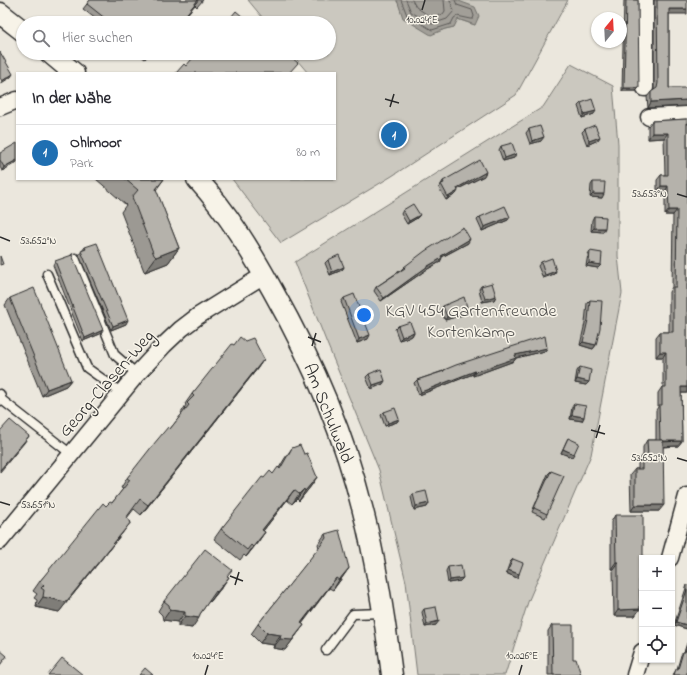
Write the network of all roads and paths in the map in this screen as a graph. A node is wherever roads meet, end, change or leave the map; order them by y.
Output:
1 (645, 0) edge
2 (0, 13) edge
3 (16, 26) edge
4 (645, 88) dead end
5 (16, 100) edge
6 (0, 107) edge
7 (687, 115) edge
8 (649, 117) dead end
9 (198, 180) edge
10 (75, 258) edge
11 (47, 274) dead end
12 (264, 275) junction
13 (137, 374) junction
14 (122, 393) junction
15 (0, 394) edge
16 (71, 454) junction
17 (687, 496) edge
18 (0, 541) edge
19 (671, 555) edge
20 (383, 613) junction
21 (326, 650) dead end
22 (639, 662) edge
23 (392, 675) edge
24 (635, 675) edge

1 - 4 street
2 - 3 street
5 - 6 street
7 - 8 street
9 - 12 street, Am Schulwald
10 - 13 lane
11 - 14 lane
12 - 13 street, Georg-Clasen-Weg
12 - 20 street, Am Schulwald
13 - 14 street, Georg-Clasen-Weg
14 - 16 street, Georg-Clasen-Weg
15 - 16 lane
16 - 18 street, Georg-Clasen-Weg
17 - 19 street
20 - 21 lane
20 - 23 street, Am Schulwald
22 - 24 street

